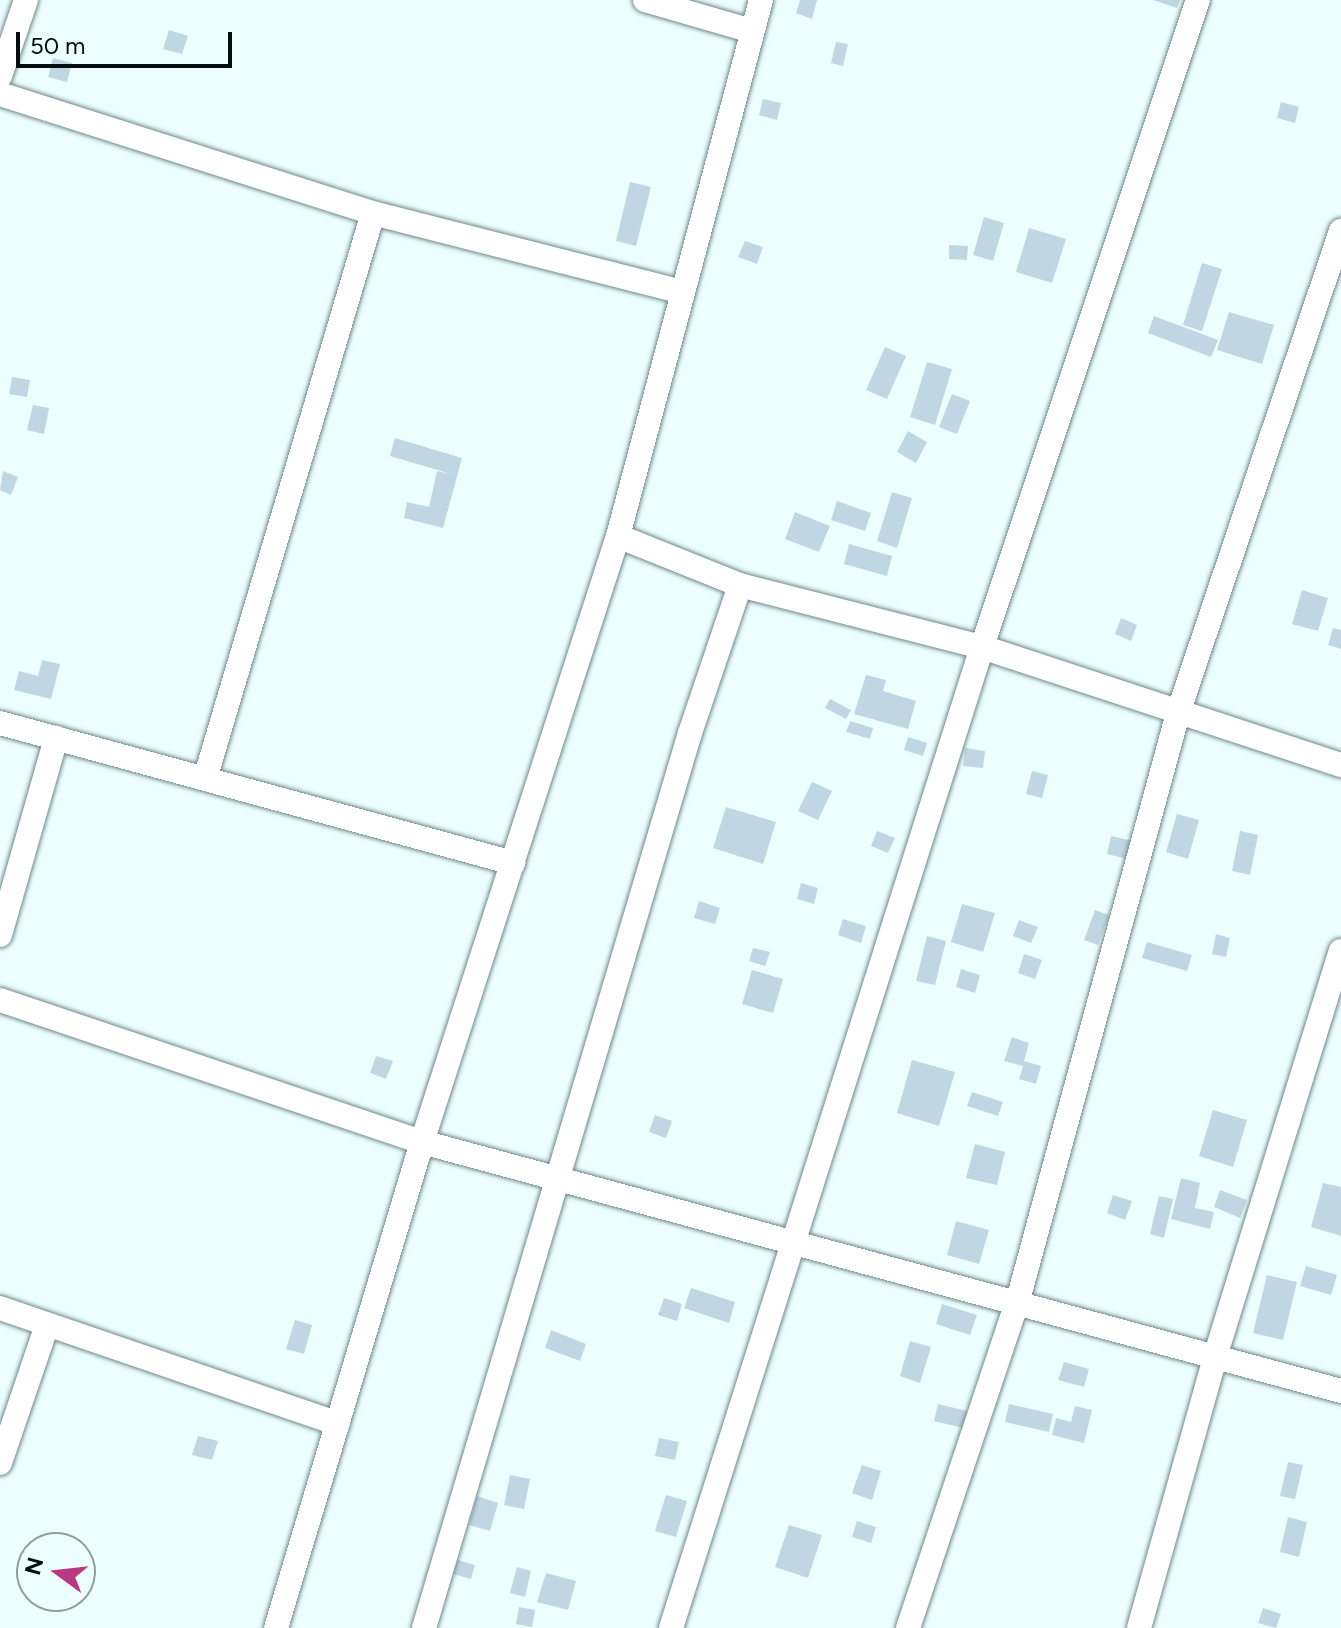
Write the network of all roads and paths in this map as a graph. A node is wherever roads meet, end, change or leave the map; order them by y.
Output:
1 (26, 0) edge
2 (645, 0) edge
3 (761, 0) edge
4 (1198, 0) edge
5 (752, 31) junction
6 (0, 76) edge
7 (0, 94) edge
8 (373, 213) junction
9 (1341, 231) edge
10 (682, 292) junction
11 (618, 536) junction
12 (740, 585) junction
13 (982, 647) junction
14 (1178, 713) junction
15 (0, 723) edge
16 (56, 738) junction
17 (1341, 765) edge
18 (205, 779) junction
19 (513, 863) junction
20 (0, 935) edge
21 (1341, 951) edge
22 (0, 1000) edge
23 (422, 1142) junction
24 (559, 1177) junction
25 (793, 1243) junction
26 (1018, 1300) junction
27 (0, 1308) edge
28 (47, 1325) junction
29 (1215, 1357) junction
30 (1341, 1391) edge
31 (338, 1424) junction
32 (0, 1463) edge
33 (276, 1628) edge
34 (424, 1628) edge
35 (671, 1628) edge
36 (908, 1628) edge
37 (1139, 1628) edge

1 - 6 street
2 - 5 street
3 - 5 street
4 - 13 street
5 - 10 street
7 - 8 street
8 - 10 street
8 - 18 street
9 - 14 street
10 - 11 street
11 - 12 street
11 - 19 street
12 - 13 street
12 - 24 street
13 - 14 street
13 - 25 street
14 - 17 street
14 - 26 street
15 - 16 street
16 - 18 street
16 - 20 street
18 - 19 street
19 - 23 street
21 - 29 street
22 - 23 street
23 - 24 street
23 - 31 street
24 - 25 street
24 - 34 street
25 - 26 street
25 - 35 street
26 - 29 street
26 - 36 street
27 - 28 street
28 - 31 street
28 - 32 street
29 - 30 street
29 - 37 street
31 - 33 street

